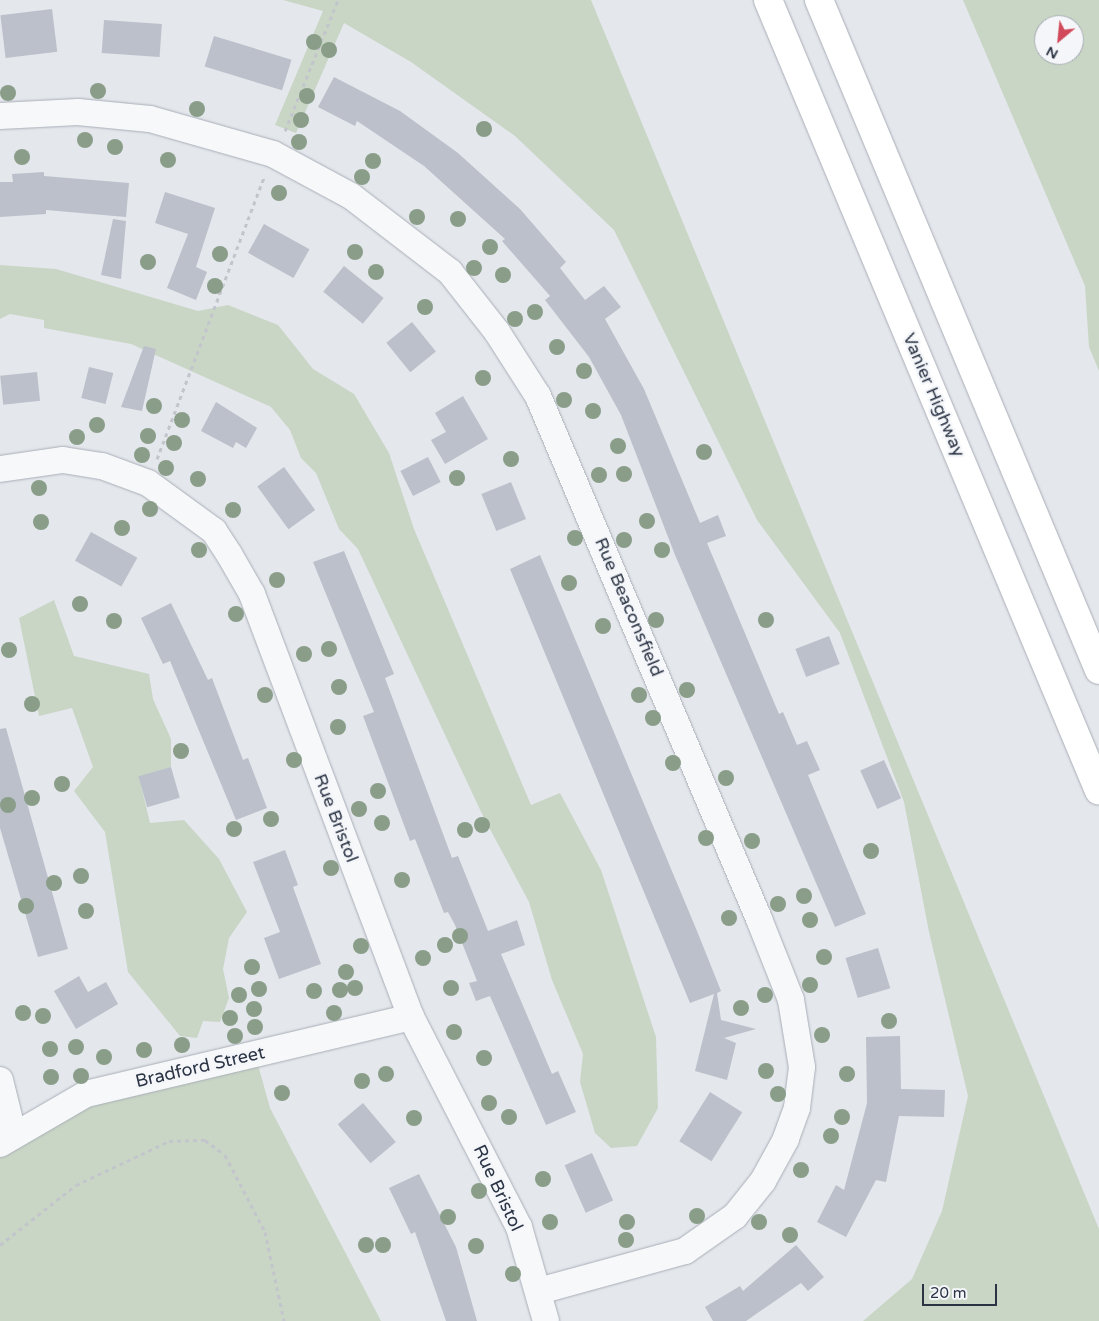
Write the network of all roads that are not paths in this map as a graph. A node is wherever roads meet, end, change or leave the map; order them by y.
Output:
1 (768, 0) edge
2 (819, 0) edge
3 (835, 0) edge
4 (863, 97) junction
5 (0, 116) edge
6 (0, 469) edge
7 (1099, 670) edge
8 (1099, 791) edge
9 (411, 1017) junction
10 (0, 1080) edge
11 (6, 1138) edge
12 (539, 1291) junction
13 (546, 1321) edge

1 - 8 highway, Vanier Highway
2 - 4 highway
3 - 4 highway
4 - 7 highway
5 - 12 street, Rue Beaconsfield
6 - 9 street, Rue Bristol
9 - 11 street, Bradford Street
9 - 12 street, Rue Bristol
10 - 11 street
12 - 13 street, Rue Bristol

